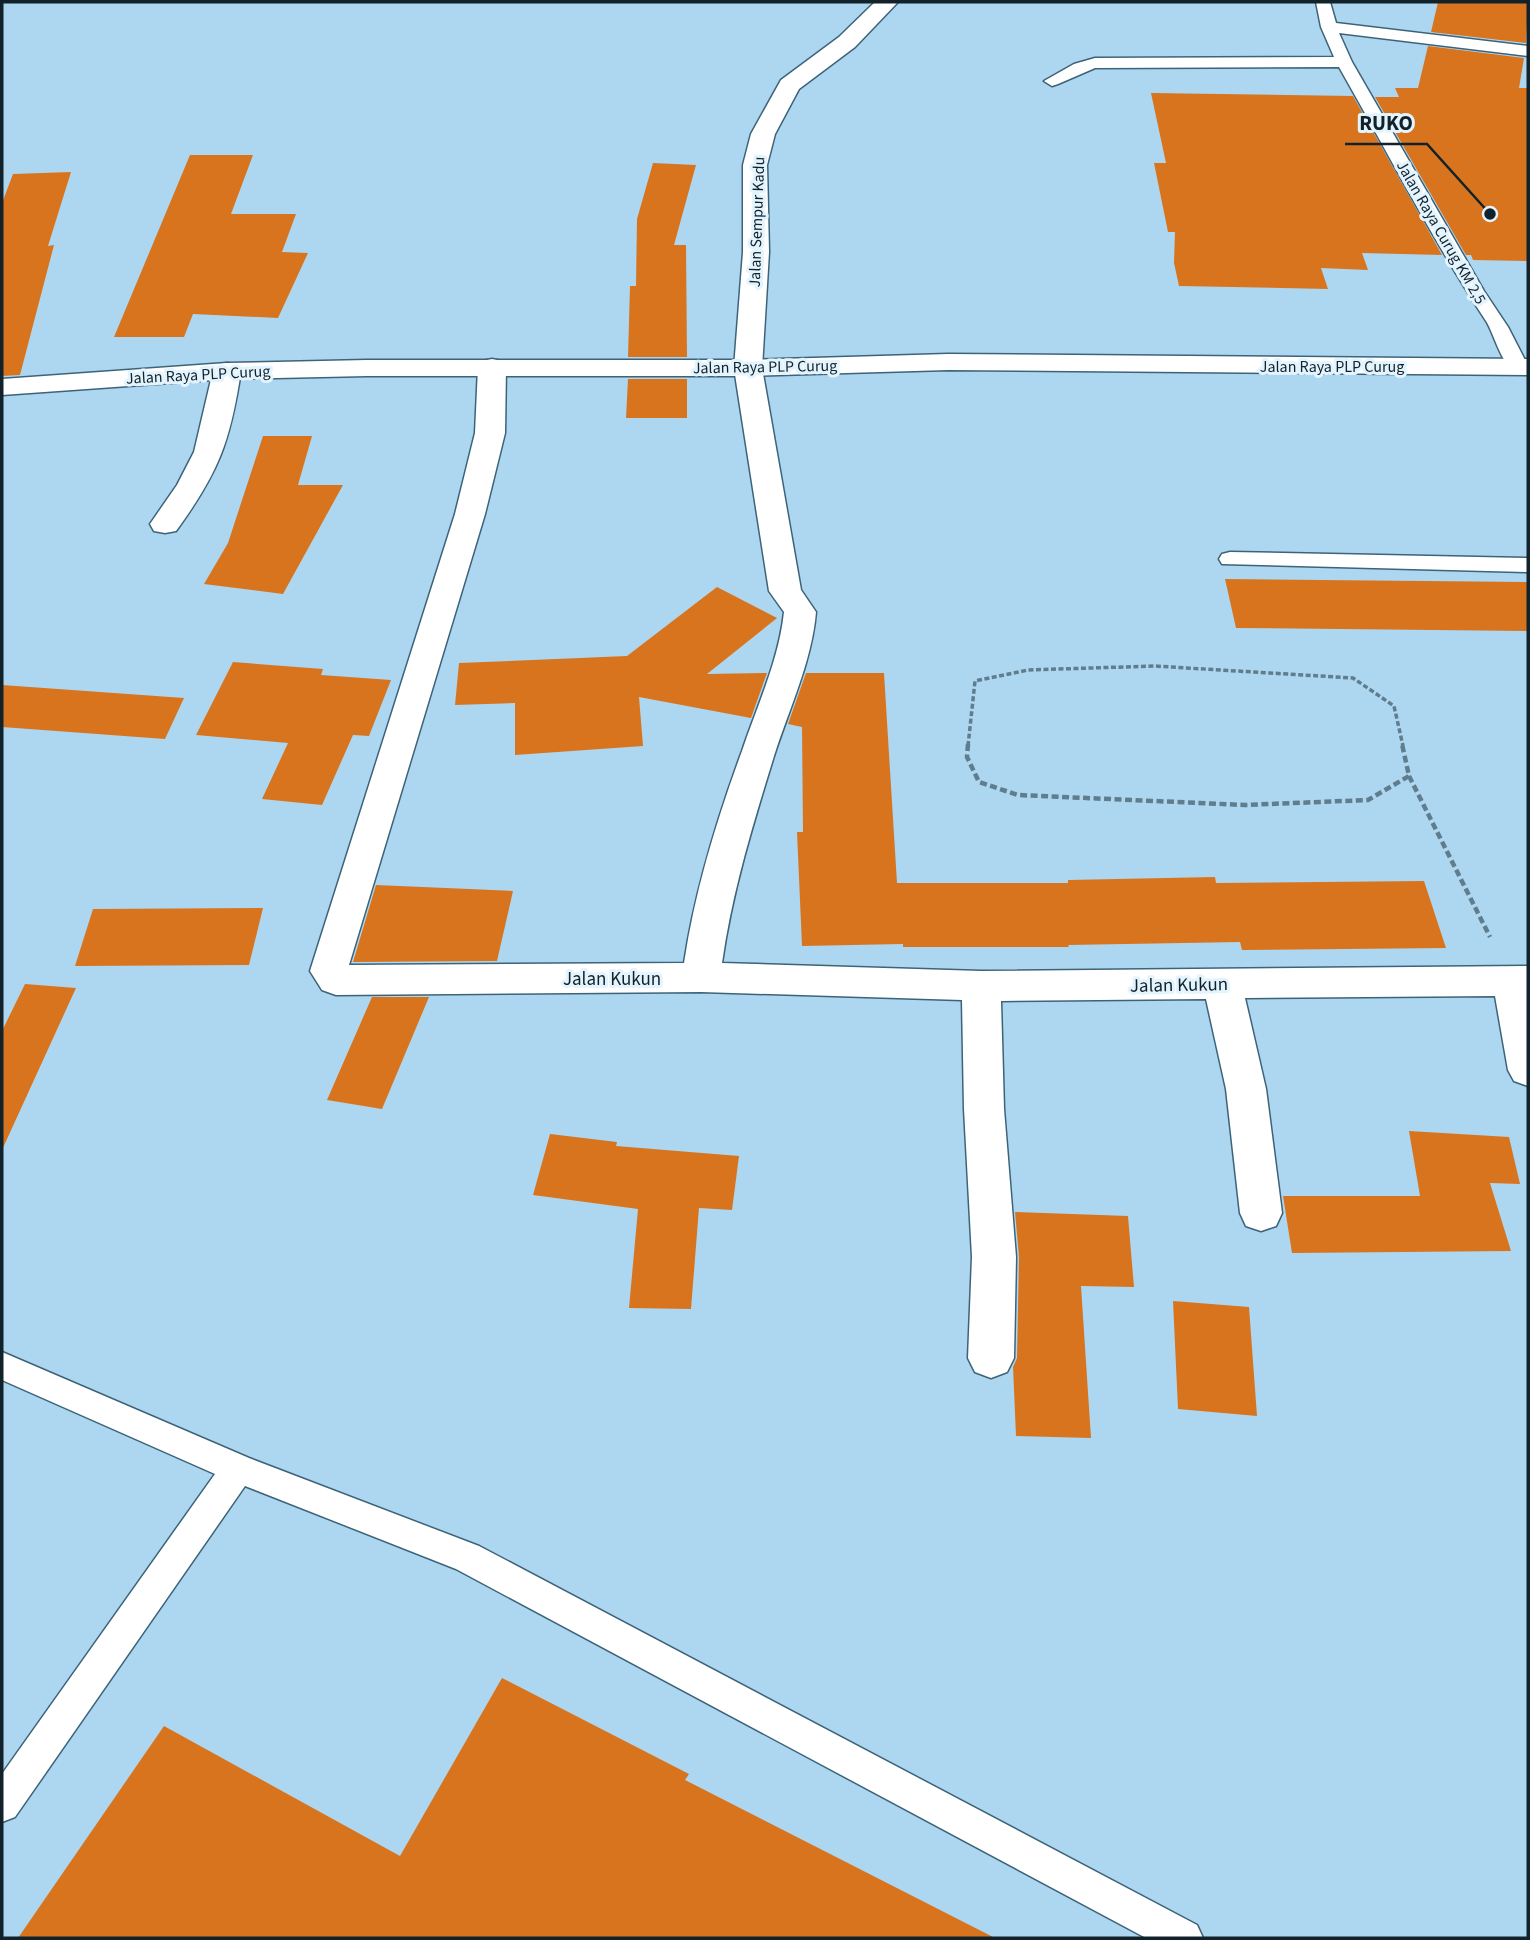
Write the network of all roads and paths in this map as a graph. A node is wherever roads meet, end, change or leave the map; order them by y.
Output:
1 (887, 2) edge
2 (1323, 2) edge
3 (1329, 26) junction
4 (1528, 51) edge
5 (1344, 62) junction
6 (1052, 81) dead end
7 (492, 367) junction
8 (1524, 367) edge
9 (748, 368) junction
10 (227, 371) junction
11 (2, 387) edge
12 (166, 524) dead end
13 (1230, 559) dead end
14 (1528, 565) edge
15 (1409, 776) junction
16 (701, 977) junction
17 (1520, 981) edge
18 (1222, 983) junction
19 (981, 986) junction
20 (1528, 1070) edge
21 (1261, 1213) dead end
22 (991, 1358) dead end
23 (2, 1366) edge
24 (238, 1469) junction
25 (2, 1804) edge
26 (1184, 1938) edge

1 - 9 street, Jalan Sempur Kadu
2 - 3 lane, Jalan Raya Curug KM 2,5
3 - 4 lane
3 - 5 lane, Jalan Raya Curug KM 2,5
5 - 6 lane
5 - 8 lane, Jalan Raya Curug KM 2,5
7 - 9 street, Jalan Raya PLP Curug
7 - 10 street, Jalan Raya PLP Curug
7 - 16 street, Jalan Kukun
8 - 9 street, Jalan Raya PLP Curug
9 - 16 street, Jalan Sempur Kadu
10 - 11 street, Jalan Raya PLP Curug
10 - 12 street
13 - 14 lane
15 - 15 path
15 - 17 path
16 - 19 street, Jalan Kukun
17 - 18 street, Jalan Kukun
17 - 20 street
18 - 19 street, Jalan Kukun
18 - 21 street
19 - 22 street
23 - 24 lane
24 - 25 lane
24 - 26 lane

